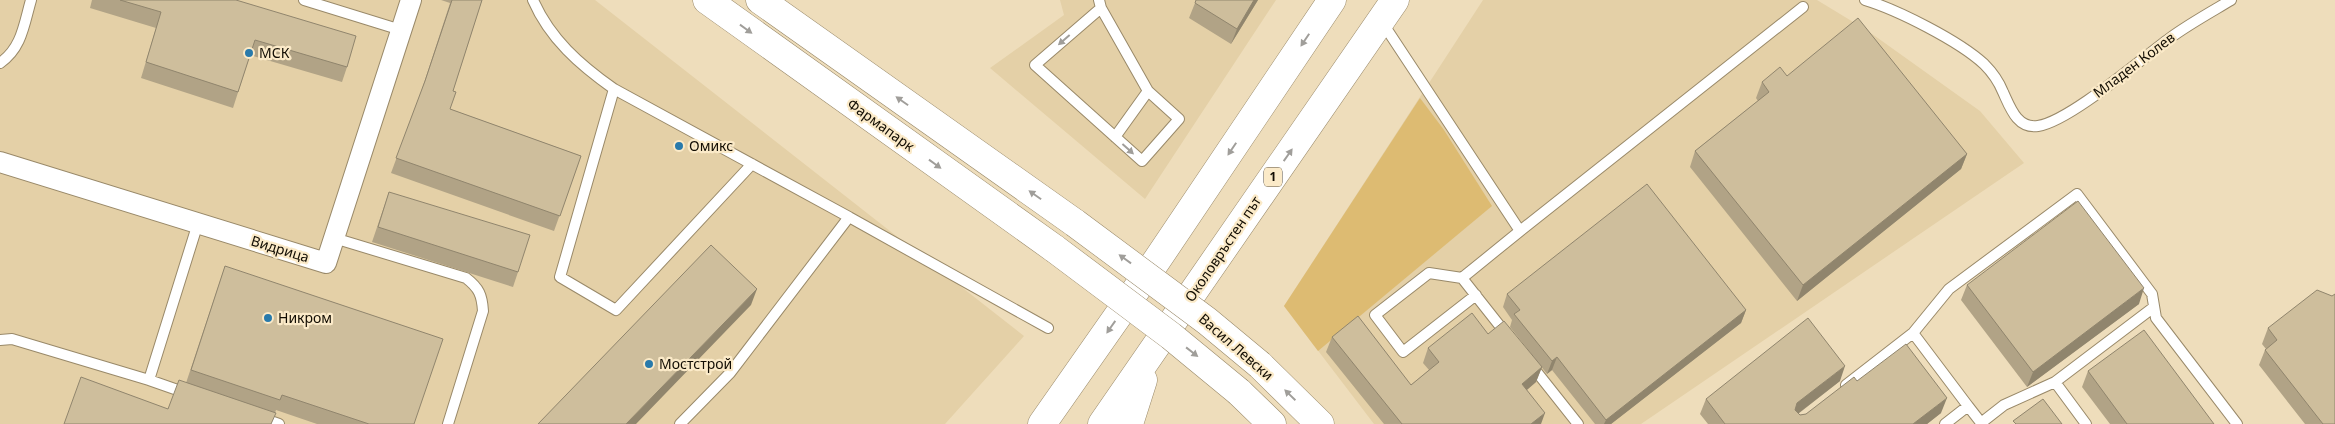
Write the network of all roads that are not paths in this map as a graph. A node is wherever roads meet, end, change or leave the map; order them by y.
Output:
1 (31, 0) edge
2 (304, 0) edge
3 (411, 0) edge
4 (533, 0) edge
5 (707, 0) edge
6 (760, 0) edge
7 (1332, 0) edge
8 (1864, 0) edge
9 (2231, 0) edge
10 (1100, 4) edge
11 (1803, 7) dead end
12 (1388, 10) edge
13 (401, 30) junction
14 (0, 63) edge
15 (614, 89) junction
16 (1148, 91) junction
17 (1115, 137) junction
18 (0, 162) edge
19 (752, 164) junction
20 (849, 217) junction
21 (198, 223) junction
22 (1520, 231) junction
23 (334, 238) junction
24 (1462, 278) junction
25 (1476, 295) junction
26 (2154, 307) junction
27 (1048, 328) dead end
28 (1913, 333) junction
29 (0, 340) edge
30 (1512, 341) edge
31 (1152, 354) junction
32 (1524, 356) edge
33 (149, 380) junction
34 (2055, 382) junction
35 (1835, 394) edge
36 (195, 396) edge
37 (1968, 406) junction
38 (251, 415) edge
39 (1981, 423) edge
40 (279, 424) edge
41 (448, 424) edge
42 (680, 424) edge
43 (1042, 424) edge
44 (1102, 424) edge
45 (1129, 424) edge
46 (1272, 424) edge
47 (1320, 424) edge
48 (1578, 424) edge
49 (1945, 424) edge
50 (2086, 424) edge
51 (2237, 424) edge

1 - 14 lane
2 - 13 lane
3 - 13 street, Видрица
4 - 15 lane
5 -> 46 main road, Фармапарк, bridge
47 -> 6 main road, Васил Левски, bridge
7 -> 43 main road
8 - 9 lane, Младен Колев
10 - 16 lane
10 -> 17 lane
11 - 22 lane
12 - 22 lane
31 -> 12 main road, Околовръстен път / 1
13 - 23 street, Видрица
15 - 19 lane
15 - 19 lane
16 - 17 lane
17 -> 16 lane
18 - 21 street, Видрица
19 - 20 lane
20 - 27 lane
20 - 42 lane
21 - 23 street, Видрица
21 - 33 lane
22 - 24 lane
23 - 41 lane
24 - 25 lane
24 - 25 lane
25 - 30 lane
26 - 28 lane
26 - 34 lane
26 - 51 lane
28 - 35 lane
28 - 37 lane
29 - 33 lane
31 - 44 main road, Околовръстен път / 1
31 - 45 main road
32 - 48 lane
33 - 36 lane
34 - 39 lane
34 - 50 lane
37 - 39 lane
37 - 49 lane
38 - 40 lane

